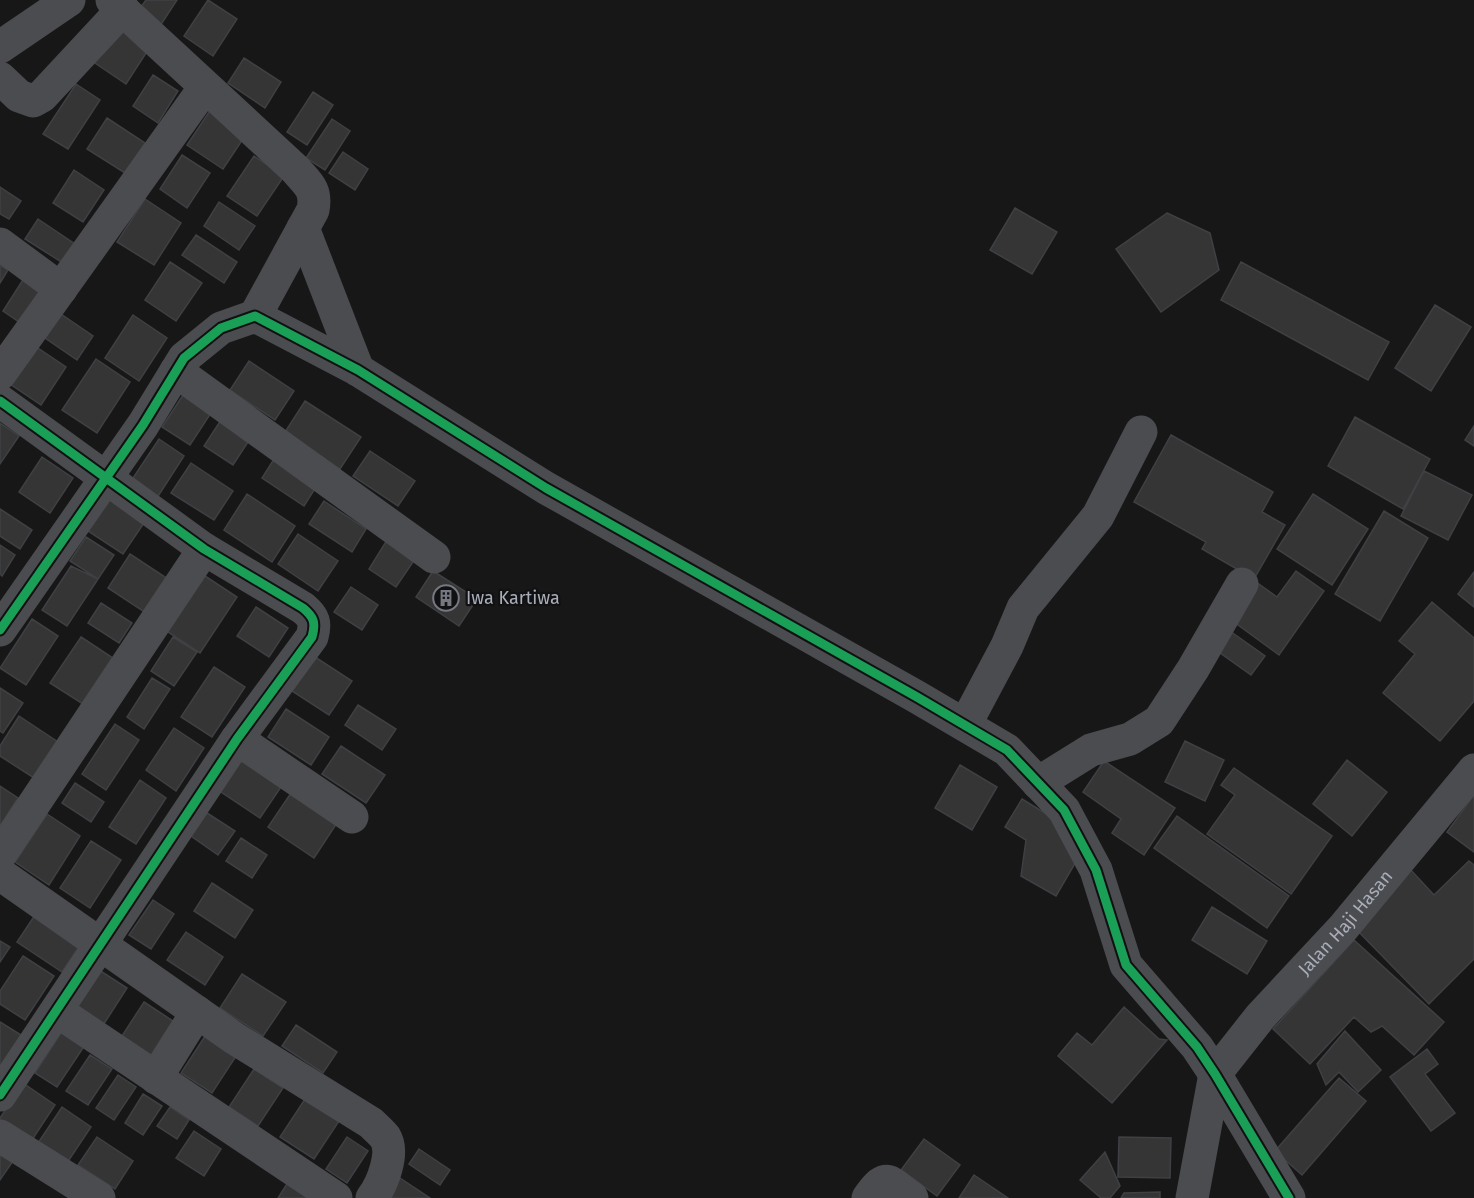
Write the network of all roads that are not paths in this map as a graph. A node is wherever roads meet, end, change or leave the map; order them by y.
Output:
1 (69, 0) edge
2 (118, 4) edge
3 (0, 47) edge
4 (0, 78) edge
5 (205, 87) junction
6 (303, 228) junction
7 (0, 244) edge
8 (61, 289) junction
9 (255, 316) junction
10 (358, 370) junction
11 (176, 371) junction
12 (0, 374) edge
13 (0, 401) edge
14 (1141, 432) dead end
15 (106, 477) junction
16 (204, 549) junction
17 (434, 556) dead end
18 (1242, 584) dead end
19 (0, 630) edge
20 (965, 726) junction
21 (237, 739) junction
22 (1474, 770) edge
23 (1038, 783) junction
24 (352, 817) dead end
25 (0, 855) edge
26 (0, 874) edge
27 (101, 945) junction
28 (57, 1011) junction
29 (197, 1012) junction
30 (1215, 1074) junction
31 (156, 1078) junction
32 (0, 1095) edge
33 (0, 1136) edge
34 (99, 1198) edge
35 (336, 1198) edge
36 (372, 1198) edge
37 (868, 1198) edge
38 (912, 1198) edge
39 (1192, 1198) edge
40 (1289, 1198) edge

1 - 3 street
2 - 4 street
2 - 5 street
5 - 6 street
5 - 8 street
6 - 9 street
6 - 10 street
7 - 8 street
8 - 12 street
9 - 10 street
9 - 11 street
10 - 20 street
11 - 15 street
11 - 17 street
13 - 15 street
14 - 20 street
15 - 16 street
15 - 19 street
16 - 21 street
16 - 25 street
18 - 23 street
20 - 23 street
21 - 24 street
21 - 27 street
22 - 30 street, Jalan Haji Hasan
23 - 30 street
26 - 27 street
27 - 28 street
27 - 29 street
28 - 31 street
28 - 32 street
29 - 31 street
29 - 36 street
30 - 39 street
30 - 40 street
31 - 35 street
33 - 34 street
37 - 38 street

